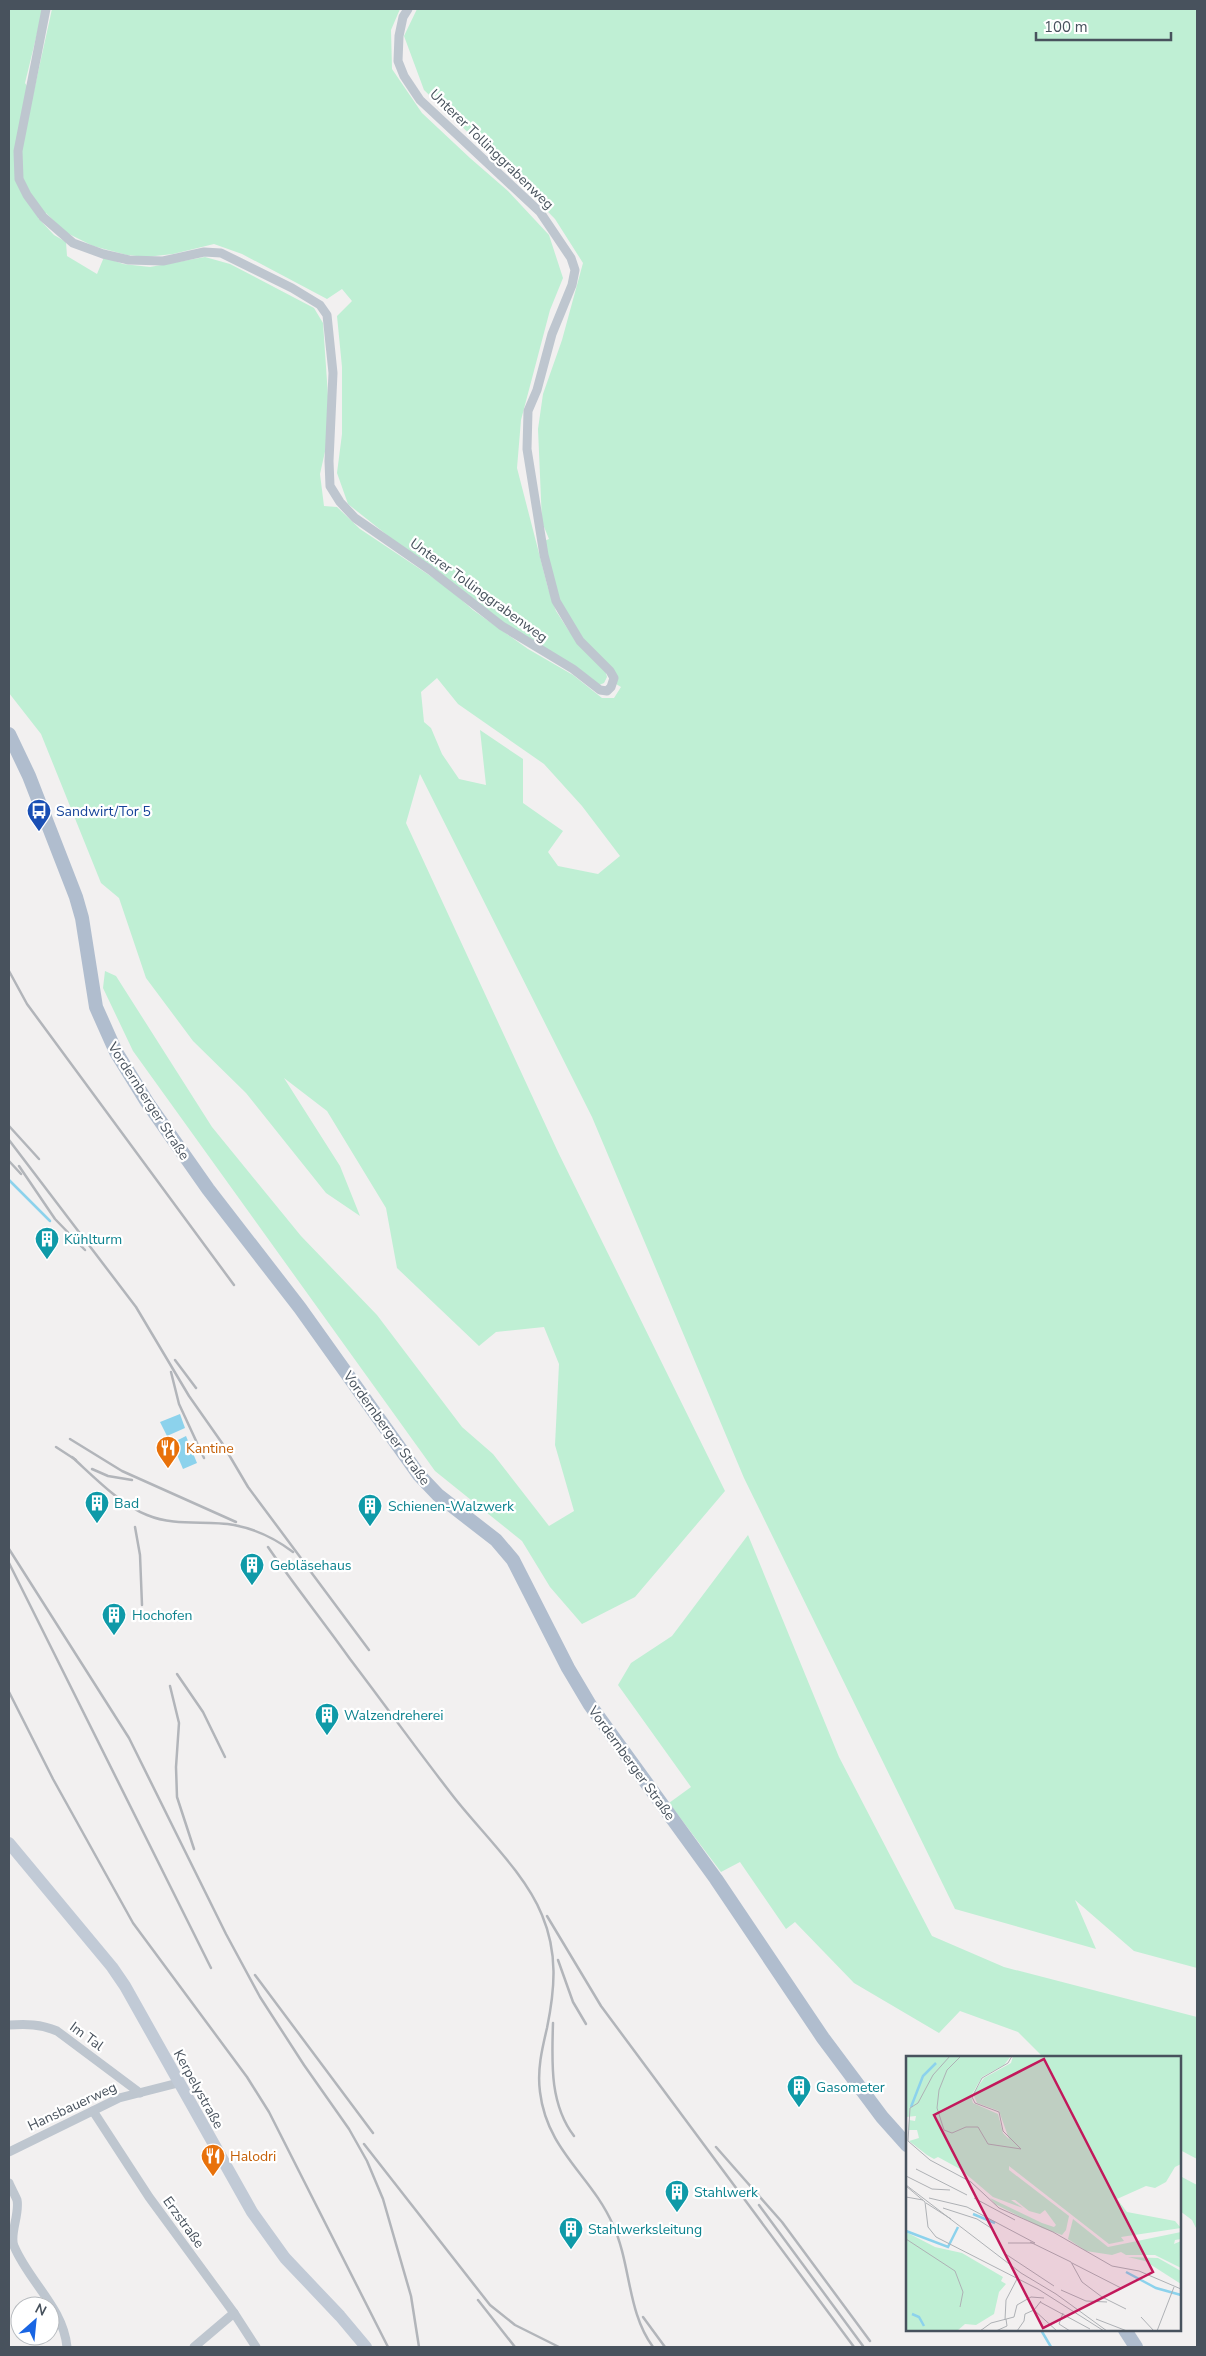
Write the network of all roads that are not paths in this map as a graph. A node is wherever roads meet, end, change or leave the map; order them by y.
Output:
1 (46, 9) edge
2 (408, 9) edge
3 (9, 734) edge
4 (9, 1842) edge
5 (9, 2025) edge
6 (178, 2083) junction
7 (140, 2093) junction
8 (93, 2111) junction
9 (906, 2144) edge
10 (9, 2152) edge
11 (9, 2183) edge
12 (11, 2244) edge
13 (234, 2313) junction
14 (1126, 2331) edge
15 (67, 2347) edge
16 (194, 2347) edge
17 (256, 2347) edge
18 (366, 2347) edge
19 (1136, 2347) edge

1 - 2 street, Unterer Tollinggrabenweg
3 - 9 main road, Vordernberger Straße
4 - 6 main road, Kerpelystraße
5 - 7 street, Im Tal
6 - 7 street, Hansbauerweg
6 - 18 main road, Kerpelystraße
7 - 8 street, Hansbauerweg
8 - 10 street, Hansbauerweg
8 - 13 street, Erzstraße
11 - 12 street
12 - 15 street
13 - 16 street
13 - 17 street, Erzstraße
14 - 19 main road

